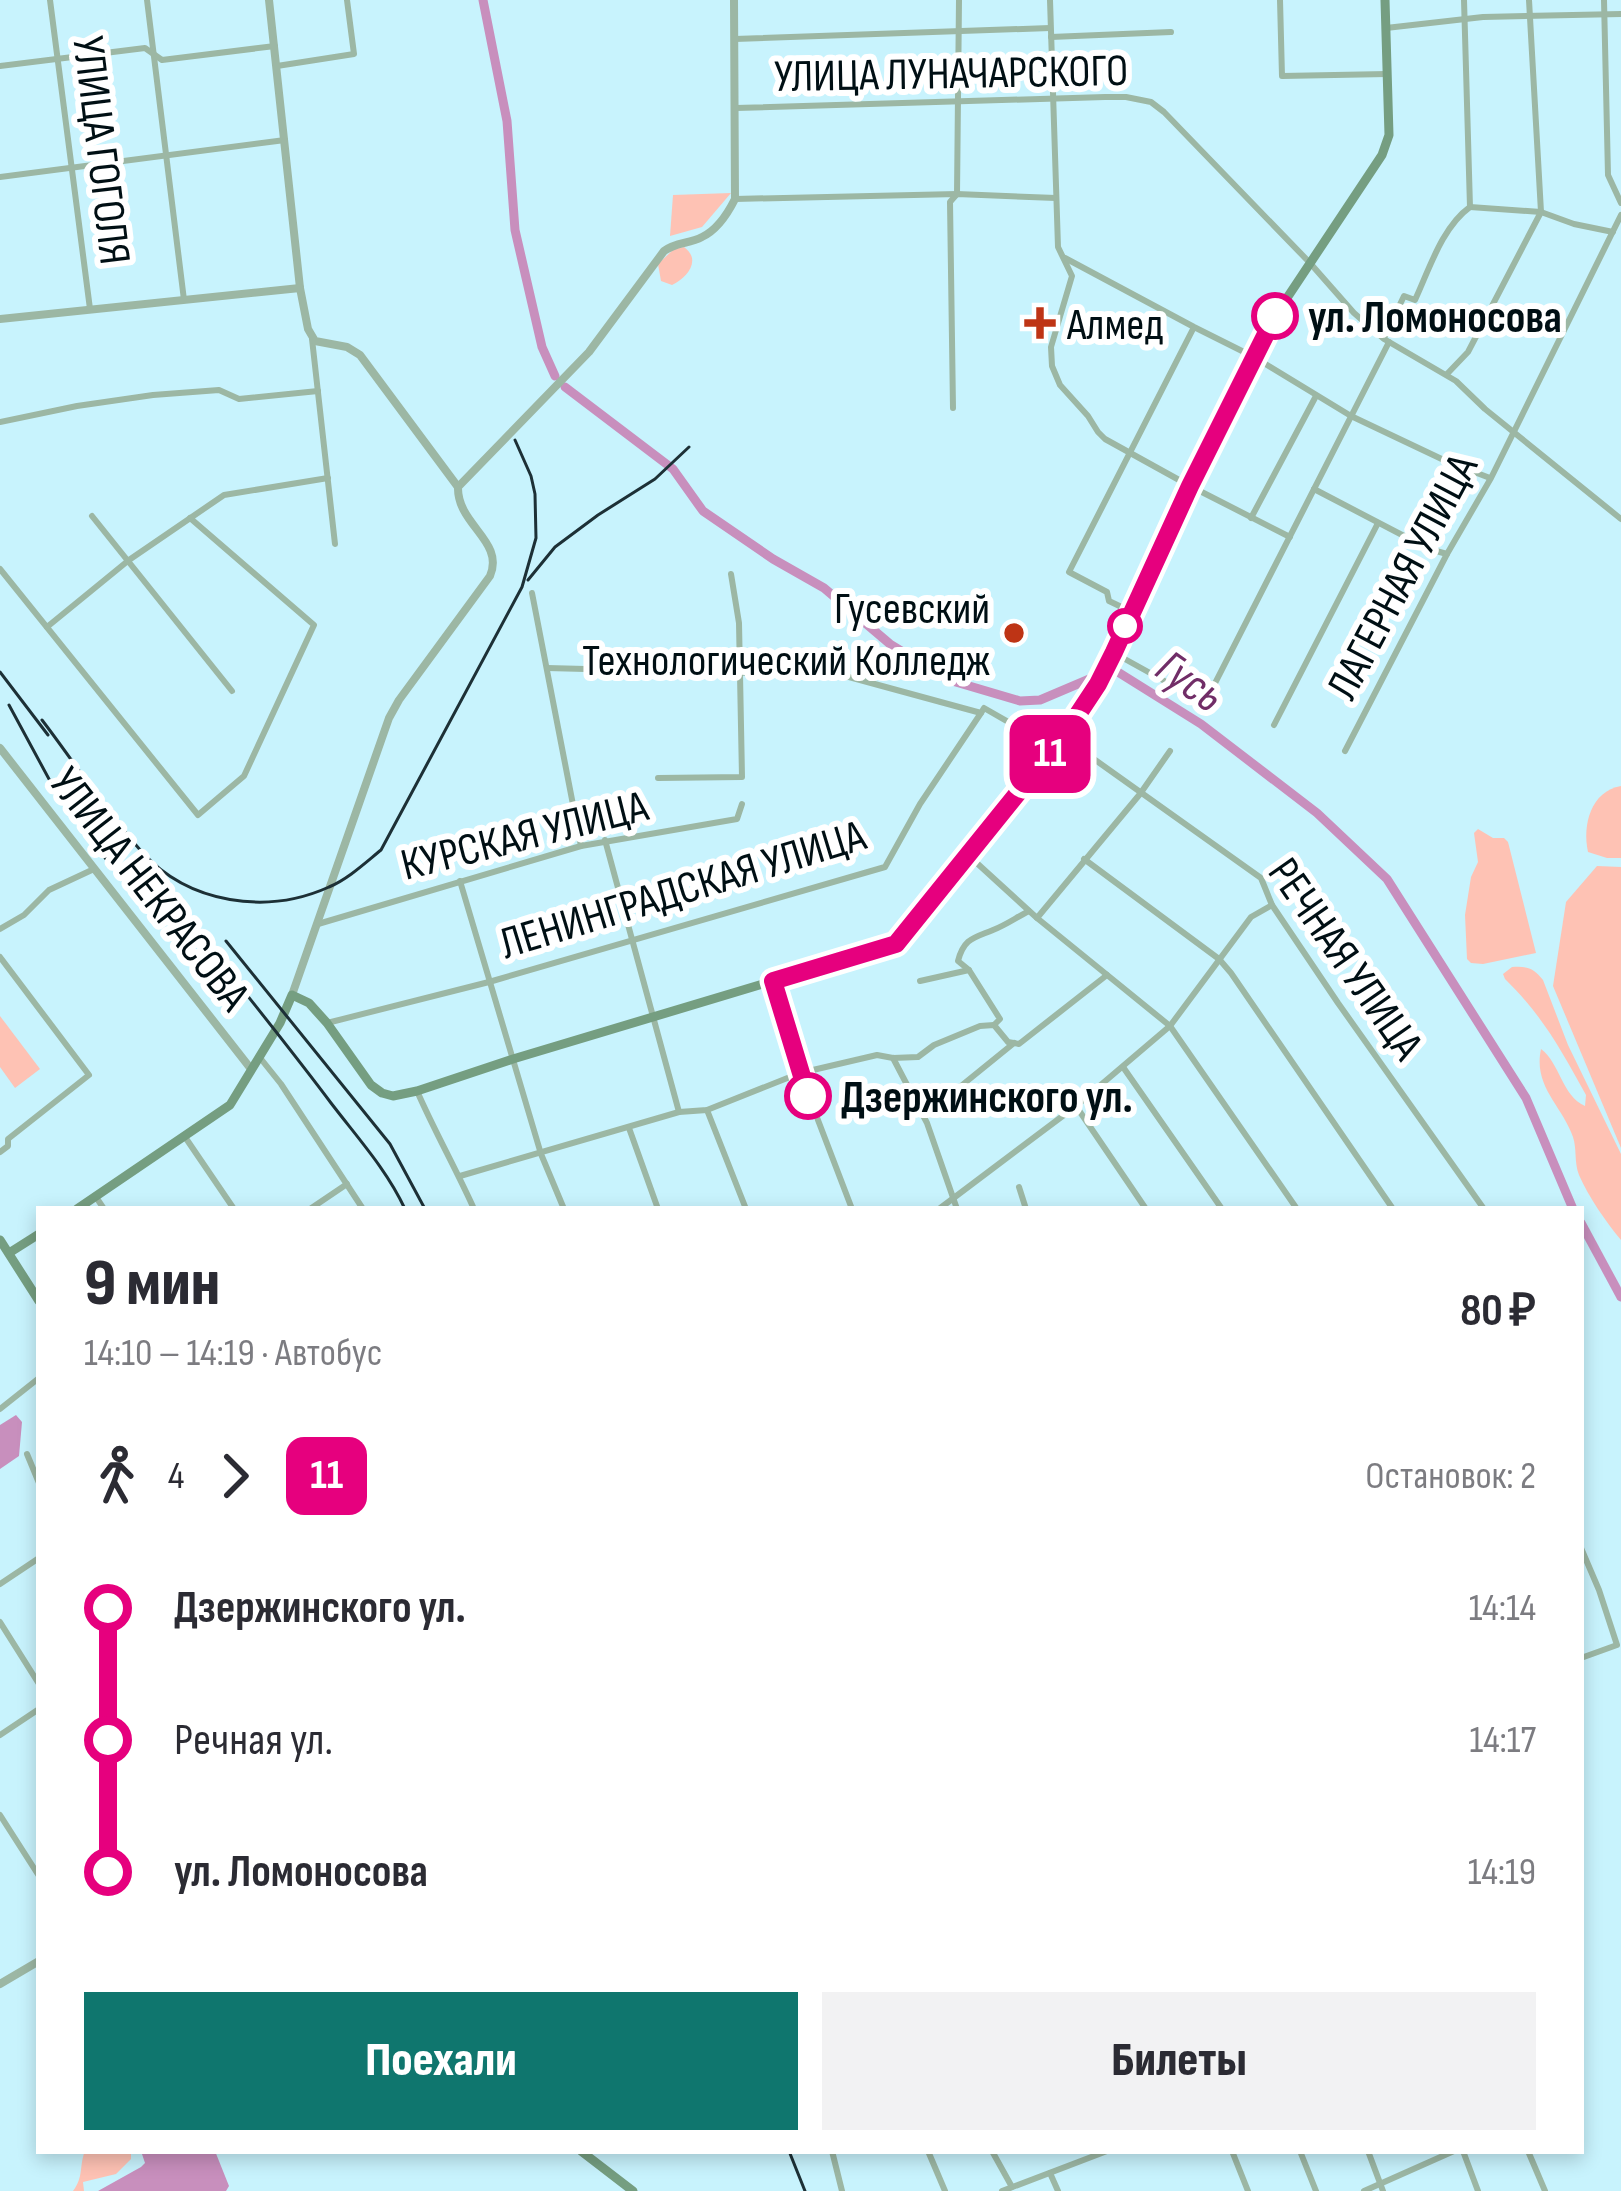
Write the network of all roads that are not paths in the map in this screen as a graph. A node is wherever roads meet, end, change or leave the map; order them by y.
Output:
1 (50, 0) edge
2 (147, 0) edge
3 (269, 0) edge
4 (347, 0) edge
5 (734, 0) edge
6 (958, 0) edge
7 (1050, 0) edge
8 (1280, 0) edge
9 (1385, 0) edge
10 (1464, 0) edge
11 (1529, 0) edge
12 (1604, 0) edge
13 (1605, 14) junction
14 (1621, 14) edge
15 (1529, 17) junction
16 (1465, 21) junction
17 (1386, 28) junction
18 (959, 32) junction
19 (1051, 32) junction
20 (1171, 32) dead end
21 (735, 39) junction
22 (275, 46) junction
23 (153, 53) junction
24 (58, 58) junction
25 (0, 66) edge
26 (277, 67) junction
27 (1387, 74) junction
28 (1053, 99) junction
29 (959, 103) junction
30 (736, 109) junction
31 (285, 140) junction
32 (167, 156) junction
33 (72, 169) junction
34 (0, 177) edge
35 (958, 194) junction
36 (1056, 198) junction
37 (735, 199) junction
38 (1621, 203) edge
39 (1469, 208) junction
40 (1540, 212) junction
41 (1621, 215) edge
42 (1613, 232) junction
43 (1062, 256) junction
44 (1310, 263) junction
45 (300, 287) junction
46 (184, 300) junction
47 (90, 309) junction
48 (0, 319) edge
49 (1193, 328) junction
50 (311, 337) junction
51 (1386, 340) junction
52 (1254, 357) junction
53 (1447, 374) junction
54 (318, 391) junction
55 (1316, 396) junction
56 (953, 408) dead end
57 (1351, 416) junction
58 (0, 422) edge
59 (1514, 433) junction
60 (1130, 452) junction
61 (328, 478) junction
62 (1491, 478) junction
63 (1190, 486) junction
64 (458, 487) junction
65 (1314, 489) junction
66 (92, 516) dead end
67 (190, 518) junction
68 (1251, 518) junction
69 (1621, 519) edge
70 (1378, 523) junction
71 (1290, 537) junction
72 (335, 544) dead end
73 (1447, 554) junction
74 (129, 560) junction
75 (0, 568) edge
76 (731, 574) dead end
77 (532, 593) dead end
78 (1132, 612) junction
79 (47, 627) junction
80 (1112, 657) junction
81 (548, 668) junction
82 (739, 673) junction
83 (232, 691) dead end
84 (981, 713) junction
85 (1274, 725) dead end
86 (1063, 737) junction
87 (0, 748) edge
88 (1054, 748) junction
89 (1170, 751) dead end
90 (1345, 751) dead end
91 (658, 778) dead end
92 (1140, 794) junction
93 (742, 805) dead end
94 (605, 840) junction
95 (581, 846) junction
96 (968, 855) junction
97 (1084, 859) junction
98 (94, 869) junction
99 (460, 881) junction
100 (1272, 905) junction
101 (1029, 911) junction
102 (1037, 918) junction
103 (315, 925) junction
104 (0, 929) edge
105 (631, 942) junction
106 (0, 957) edge
107 (1219, 959) junction
108 (969, 970) junction
109 (1107, 975) junction
110 (773, 981) junction
111 (920, 981) dead end
112 (489, 982) junction
113 (292, 995) junction
114 (651, 1017) junction
115 (327, 1023) junction
116 (994, 1025) junction
117 (1169, 1026) junction
118 (1014, 1043) junction
119 (258, 1056) junction
120 (893, 1058) junction
121 (513, 1059) junction
122 (1123, 1067) junction
123 (250, 1069) junction
124 (800, 1073) junction
125 (417, 1091) junction
126 (1076, 1106) junction
127 (707, 1110) junction
128 (679, 1112) junction
129 (923, 1116) junction
130 (629, 1128) junction
131 (185, 1137) junction
132 (0, 1152) edge
133 (542, 1154) junction
134 (460, 1176) junction
135 (348, 1184) junction
136 (1018, 1187) dead end
137 (96, 1197) junction
138 (954, 1200) junction
139 (82, 1206) edge
140 (102, 1206) edge
141 (232, 1206) edge
142 (315, 1206) edge
143 (361, 1206) edge
144 (473, 1206) edge
145 (563, 1206) edge
146 (657, 1206) edge
147 (745, 1206) edge
148 (850, 1206) edge
149 (944, 1206) edge
150 (956, 1206) edge
151 (1025, 1206) edge
152 (1143, 1206) edge
153 (1220, 1206) edge
154 (1296, 1206) edge
155 (1391, 1206) edge
156 (1482, 1206) edge
157 (36, 1236) edge
158 (0, 1240) edge
159 (4, 1256) edge
160 (36, 1297) edge
161 (36, 1380) edge
162 (0, 1408) edge
163 (27, 1454) dead end
164 (36, 1476) edge
165 (1584, 1555) edge
166 (36, 1560) edge
167 (0, 1583) edge
168 (0, 1622) edge
169 (1584, 1657) edge
170 (36, 1679) edge
171 (36, 1711) edge
172 (0, 1735) edge
173 (0, 1815) edge
174 (36, 1871) edge
175 (36, 1963) edge
176 (0, 1984) edge
177 (585, 2154) edge
178 (833, 2154) edge
179 (929, 2154) edge
180 (994, 2154) edge
181 (1092, 2154) edge
182 (1233, 2154) edge
183 (1301, 2154) edge
184 (1369, 2154) edge
185 (1452, 2154) edge
186 (1460, 2154) edge
187 (1529, 2154) edge
188 (1050, 2174) junction
189 (1012, 2187) junction
190 (1382, 2187) edge
191 (633, 2191) edge
192 (842, 2191) edge
193 (944, 2191) edge
194 (1002, 2191) edge
195 (1058, 2191) edge
196 (1248, 2191) edge
197 (1316, 2191) edge
198 (1364, 2191) edge
199 (1478, 2191) edge
200 (1545, 2191) edge

1 - 24 street, УЛИЦА ГОГОЛЯ
2 - 23 street
3 - 22 street
4 - 26 street
5 - 21 street
6 - 18 street
7 - 19 street
8 - 27 street
9 - 17 main road
10 - 16 street
11 - 15 street
12 - 13 street
13 - 14 street
13 - 15 street
13 - 38 street
15 - 16 street
15 - 40 street
16 - 17 street
16 - 39 street
17 - 27 main road
18 - 19 street
18 - 21 street
18 - 29 street
19 - 20 street
19 - 28 street
21 - 30 street
22 - 23 street
22 - 26 street
23 - 24 street
23 - 32 street
24 - 25 street
24 - 33 street, УЛИЦА ГОГОЛЯ
26 - 31 street
27 - 44 main road
28 - 29 street, УЛИЦА ЛУНАЧАРСКОГО
28 - 36 street
28 - 44 street, УЛИЦА ЛУНАЧАРСКОГО
29 - 30 street, УЛИЦА ЛУНАЧАРСКОГО
29 - 35 street
30 - 37 street
31 - 32 street
31 - 45 street
32 - 33 street
32 - 46 street
33 - 34 street
33 - 47 street, УЛИЦА ГОГОЛЯ
35 - 36 street
35 - 37 street
35 - 56 street
36 - 43 street
37 - 64 street
39 - 40 street
39 - 51 street
40 - 42 street
40 - 53 street
41 - 42 street, ЛАГЕРНАЯ УЛИЦА
42 - 59 street, ЛАГЕРНАЯ УЛИЦА
43 - 49 street
43 - 60 street
44 - 51 street
44 - 52 main road
45 - 46 street
45 - 50 street
46 - 47 street
47 - 48 street
49 - 52 street
49 - 60 street
50 - 54 street
50 - 64 street
51 - 53 street
51 - 57 street
52 - 55 street
52 - 63 main road
53 - 59 street
54 - 58 street
54 - 61 street
55 - 57 street
55 - 68 street
57 - 62 street
57 - 65 street
59 - 62 street, ЛАГЕРНАЯ УЛИЦА
59 - 69 street
60 - 63 street
60 - 78 street
61 - 67 street
61 - 72 street
62 - 73 street, ЛАГЕРНАЯ УЛИЦА
63 - 68 street
63 - 78 main road
64 - 103 street
65 - 70 street
65 - 71 street
66 - 74 street
67 - 74 street
67 - 79 street
68 - 71 street
70 - 73 street
70 - 85 street
71 - 80 street
73 - 90 street, ЛАГЕРНАЯ УЛИЦА
74 - 79 street
74 - 83 street
75 - 79 street
76 - 82 street
77 - 81 street
78 - 80 main road
80 - 86 main road
81 - 82 street
81 - 95 street
82 - 84 street
82 - 91 street
84 - 88 street
84 - 105 street, ЛЕНИНГРАДСКАЯ УЛИЦА
86 - 88 main road
86 - 92 street, РЕЧНАЯ УЛИЦА
87 - 98 street, УЛИЦА НЕКРАСОВА
88 - 96 main road
89 - 92 street
92 - 97 street
92 - 100 street, РЕЧНАЯ УЛИЦА
93 - 94 street, КУРСКАЯ УЛИЦА
94 - 95 street, КУРСКАЯ УЛИЦА
94 - 105 street
95 - 99 street, КУРСКАЯ УЛИЦА
96 - 101 street
96 - 110 main road
97 - 102 street
97 - 107 street
98 - 104 street
98 - 123 street, УЛИЦА НЕКРАСОВА
99 - 103 street, КУРСКАЯ УЛИЦА
99 - 112 street
100 - 107 street
100 - 156 street, РЕЧНАЯ УЛИЦА
101 - 102 street
101 - 108 street
102 - 109 street
103 - 113 street
105 - 112 street, ЛЕНИНГРАДСКАЯ УЛИЦА
105 - 114 street
106 - 132 street
107 - 117 street
107 - 155 street
108 - 111 street
108 - 116 street
109 - 117 street
109 - 118 street
110 - 114 main road
110 - 124 street
112 - 115 street, ЛЕНИНГРАДСКАЯ УЛИЦА
112 - 121 street
113 - 115 main road
113 - 119 main road
114 - 121 main road
114 - 128 street
115 - 125 main road
116 - 118 street
116 - 120 street
117 - 122 street
117 - 154 street
118 - 129 street
119 - 123 main road
119 - 135 street
120 - 124 street
120 - 129 street
121 - 125 main road
121 - 133 street
122 - 126 street
122 - 153 street
123 - 131 main road
124 - 127 street
124 - 148 street
125 - 134 street
126 - 138 street
126 - 152 street
127 - 128 street
127 - 147 street
128 - 130 street
129 - 138 street
130 - 133 street
130 - 146 street
131 - 137 main road
131 - 141 street
133 - 134 street
133 - 145 street
134 - 144 street
135 - 142 street
135 - 143 street
136 - 151 street
137 - 139 main road
137 - 140 street
138 - 149 street
138 - 150 street
157 - 159 main road
158 - 159 main road
159 - 160 main road
161 - 162 street
163 - 164 street
165 - 169 street
166 - 167 street
168 - 170 street
171 - 172 street
173 - 174 street
175 - 176 street
177 - 191 main road
178 - 192 street
179 - 193 street
180 - 189 street
181 - 188 street
182 - 196 street
183 - 197 street
184 - 190 street
185 - 190 street
186 - 199 street
187 - 200 street
188 - 189 street
188 - 195 street
189 - 194 street
190 - 198 street

